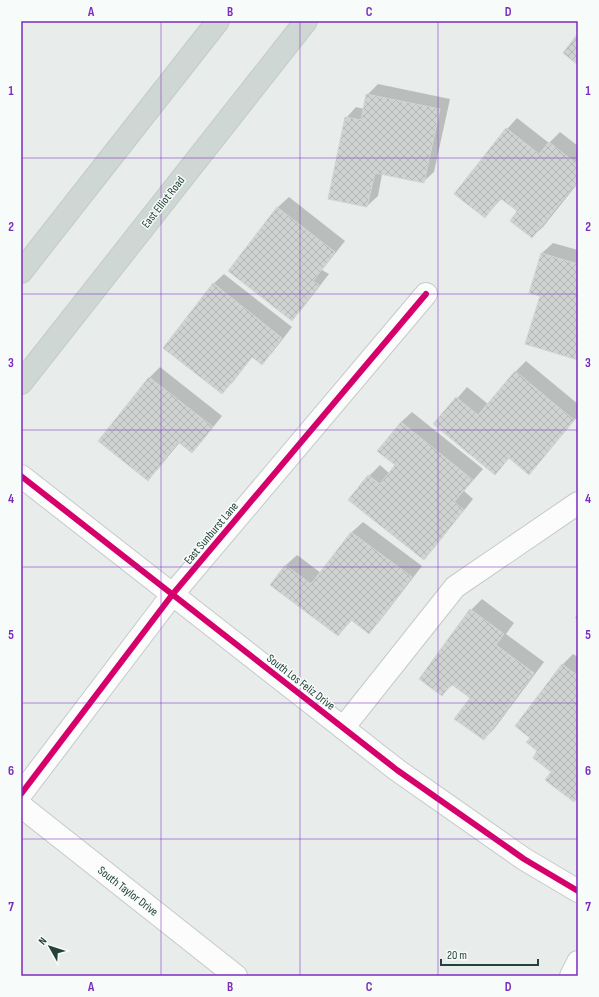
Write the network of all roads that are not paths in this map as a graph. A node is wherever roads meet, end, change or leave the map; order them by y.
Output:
1 (218, 21) edge
2 (306, 21) edge
3 (21, 272) edge
4 (426, 294) dead end
5 (21, 383) edge
6 (21, 476) edge
7 (578, 503) edge
8 (172, 595) junction
9 (342, 728) junction
10 (21, 794) edge
11 (21, 806) edge
12 (578, 891) edge
13 (578, 962) edge
14 (236, 976) edge
15 (571, 976) edge

1 - 3 main road
2 - 5 main road, East Elliot Road
4 - 8 street, East Sunburst Lane
6 - 8 street, South Los Feliz Drive
7 - 9 street
8 - 9 street, South Los Feliz Drive
8 - 10 street, East Sunburst Lane
9 - 12 street, South Los Feliz Drive
11 - 14 street, South Taylor Drive
13 - 15 street

